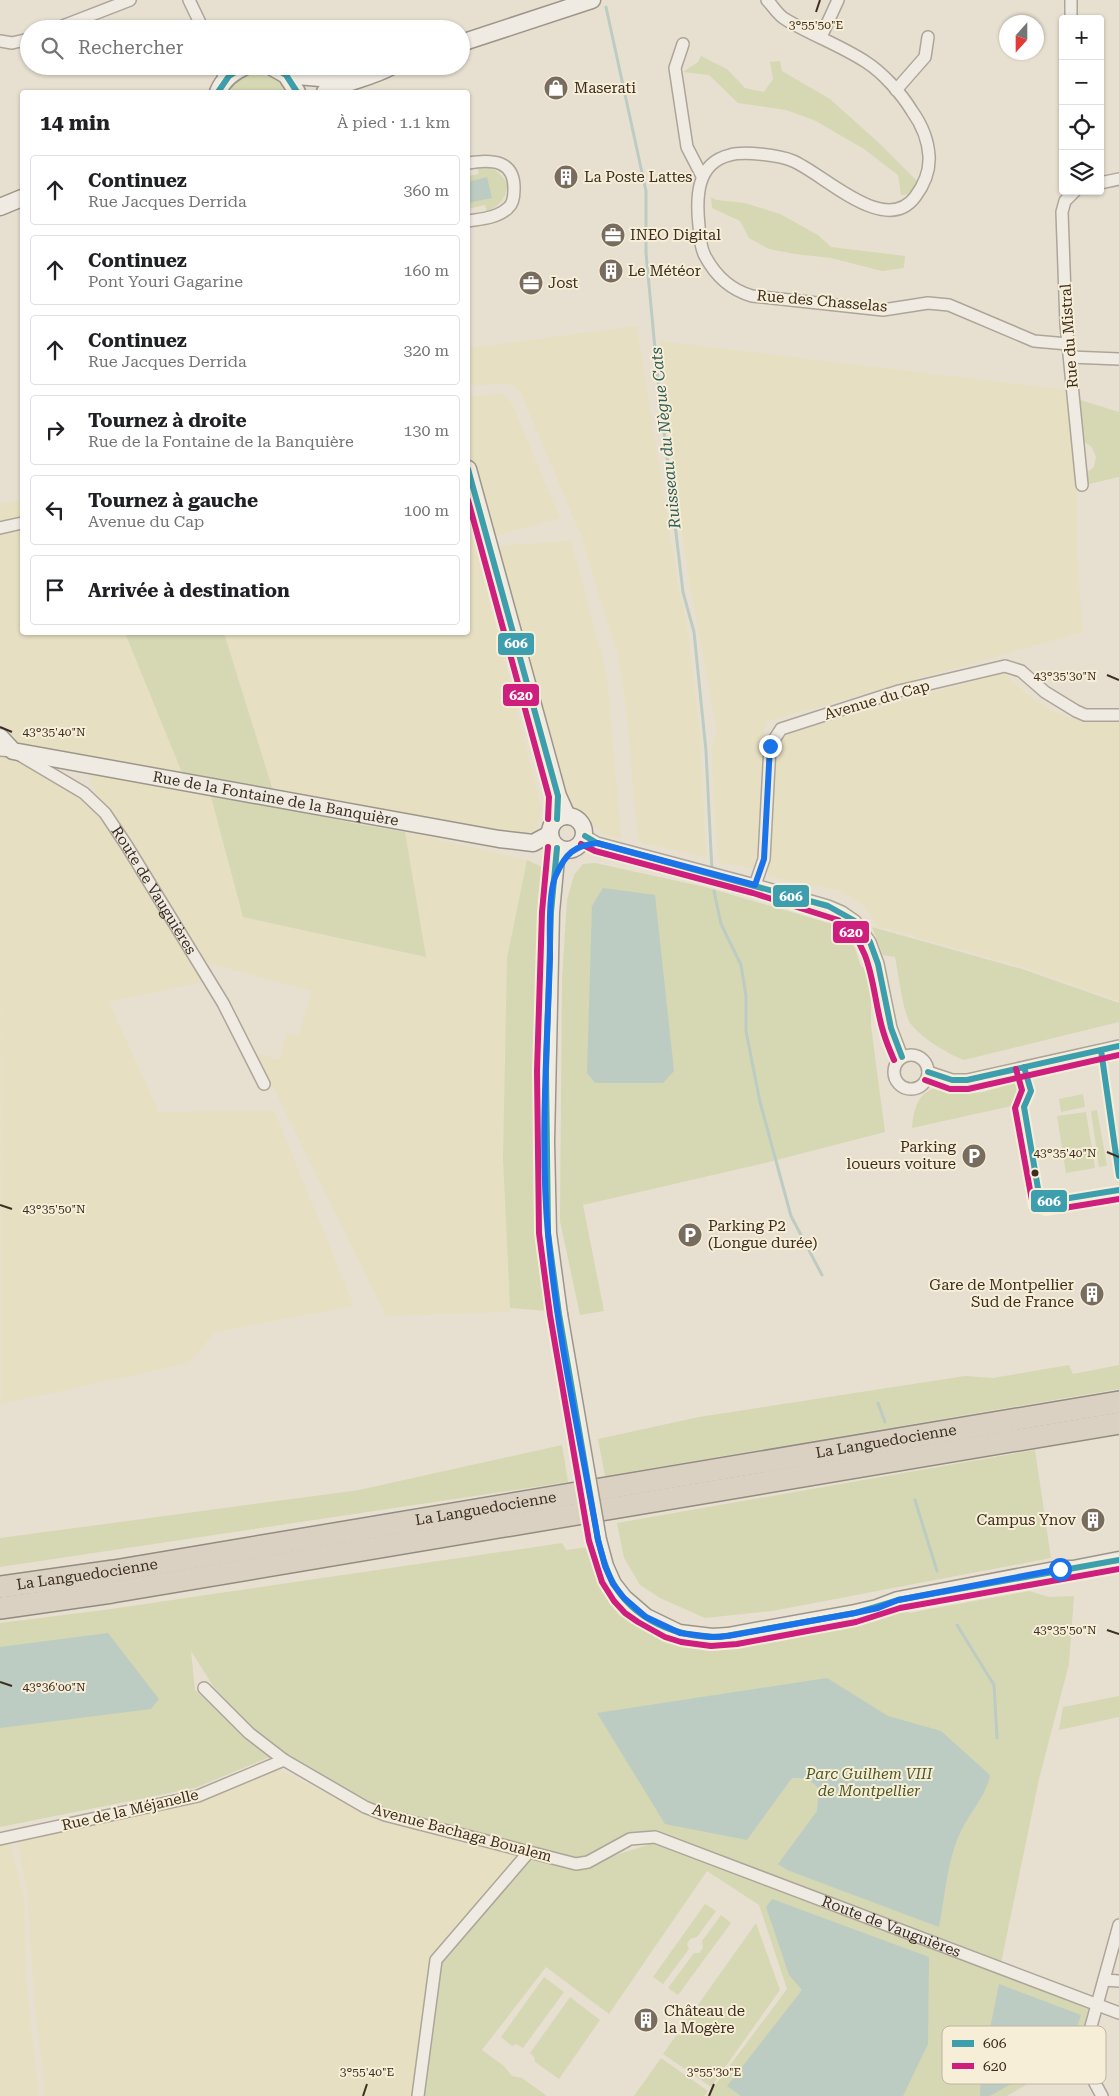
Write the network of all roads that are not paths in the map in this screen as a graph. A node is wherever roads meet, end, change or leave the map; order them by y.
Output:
1 (130, 0) edge
2 (189, 0) edge
3 (592, 0) edge
4 (767, 0) edge
5 (838, 0) edge
6 (1071, 0) edge
7 (1071, 15) edge
8 (78, 20) edge
9 (199, 20) edge
10 (821, 37) junction
11 (928, 38) dead end
12 (0, 40) edge
13 (470, 40) edge
14 (20, 42) edge
15 (683, 44) dead end
16 (286, 75) joint
17 (334, 75) edge
18 (374, 75) edge
19 (296, 90) edge
20 (330, 90) edge
21 (896, 90) junction
22 (470, 163) edge
23 (702, 176) junction
24 (1119, 179) edge
25 (1104, 182) edge
26 (1071, 195) edge
27 (20, 199) edge
28 (0, 207) edge
29 (470, 221) edge
30 (1068, 344) junction
31 (1070, 357) junction
32 (1119, 359) edge
33 (470, 476) edge
34 (1082, 486) dead end
35 (20, 523) edge
36 (0, 528) edge
37 (1119, 715) edge
38 (0, 737) edge
39 (6, 750) edge
40 (570, 837) junction
41 (755, 885) junction
42 (1119, 1046) edge
43 (902, 1057) junction
44 (928, 1072) junction
45 (264, 1084) dead end
46 (1119, 1402) edge
47 (1119, 1423) edge
48 (1119, 1560) edge
49 (0, 1587) edge
50 (0, 1608) edge
51 (204, 1688) dead end
52 (284, 1760) junction
53 (0, 1839) edge
54 (662, 1839) joint
55 (528, 1853) junction
56 (1119, 1925) edge
57 (1104, 1980) junction
58 (1119, 1981) edge
59 (1097, 2004) junction
60 (1119, 2013) edge
61 (1091, 2026) edge
62 (1096, 2084) edge
63 (418, 2096) edge
64 (1102, 2096) edge

1 - 8 street
2 - 9 street
3 - 13 street
4 - 10 street
5 - 10 street
6 - 7 street
10 - 21 street
11 - 21 street
12 - 14 street
15 - 23 street
16 - 17 street
16 - 19 street
18 - 20 street
21 - 23 street
22 - 29 street
23 - 30 street, Rue des Chasselas
24 - 25 street
26 - 30 street, Rue du Mistral
27 - 28 street
30 - 31 street, Rue du Mistral
31 - 32 street
31 - 34 street, Rue du Mistral
33 - 40 street
35 - 36 street
37 - 41 street, Avenue du Cap
38 - 39 street, Route de Vauguières
39 - 40 street, Rue de la Fontaine de la Banquière
39 - 45 street, Route de Vauguières
40 - 41 street
40 - 48 street, bridge
41 - 43 street
42 - 44 street
43 - 44 street
43 - 44 street
46 - 49 highway, La Languedocienne
47 - 50 highway, La Languedocienne
51 - 52 street, Avenue Bachaga Boualem
52 - 53 street, Rue de la Méjanelle
52 - 55 street, Avenue Bachaga Boualem
54 - 55 street, Avenue Bachaga Boualem
54 - 59 street, Route de Vauguières
55 - 63 street
56 - 57 street
57 - 58 street
57 - 59 street
59 - 60 street, Route de Vauguières
59 - 61 street
62 - 64 street

